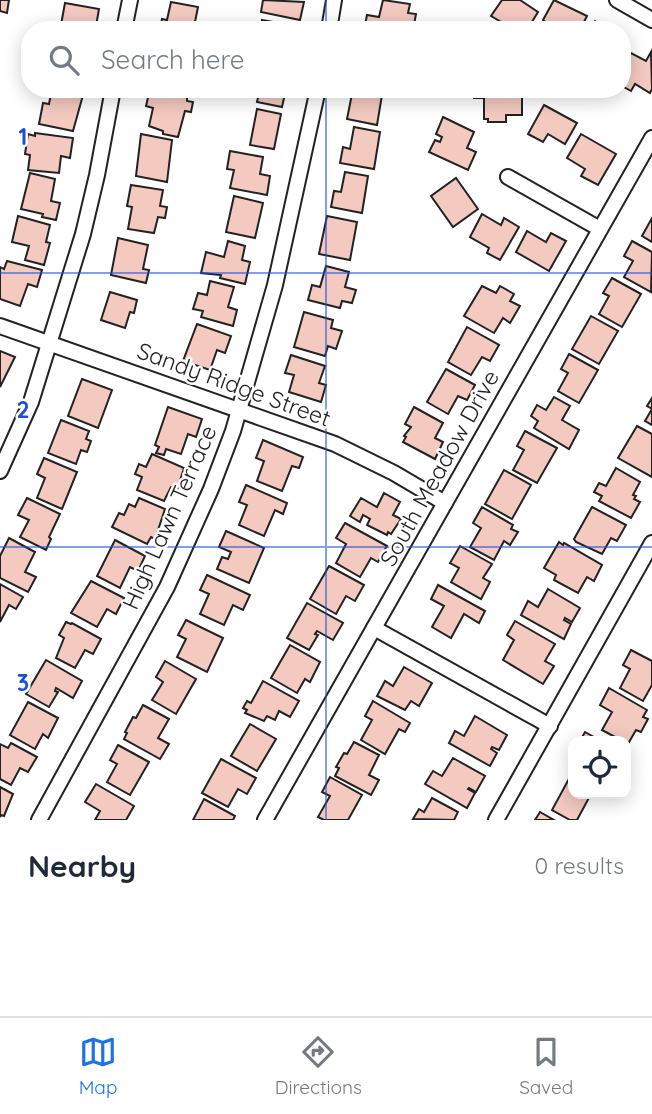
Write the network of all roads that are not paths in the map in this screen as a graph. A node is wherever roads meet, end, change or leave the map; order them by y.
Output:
1 (130, 0) edge
2 (334, 0) edge
3 (617, 0) edge
4 (652, 20) edge
5 (126, 21) edge
6 (330, 21) edge
7 (111, 98) edge
8 (316, 98) edge
9 (652, 138) edge
10 (508, 177) dead end
11 (600, 229) junction
12 (0, 326) edge
13 (49, 344) junction
14 (239, 409) junction
15 (0, 471) edge
16 (445, 503) junction
17 (652, 543) edge
18 (374, 628) junction
19 (550, 726) junction
20 (38, 820) edge
21 (265, 820) edge
22 (496, 820) edge

1 - 5 street
2 - 6 street
3 - 4 street
7 - 13 street
8 - 14 street, High Lawn Terrace
9 - 11 street, South Meadow Drive
10 - 11 street
11 - 16 street, South Meadow Drive
12 - 13 street, Sandy Ridge Street
13 - 14 street, Sandy Ridge Street
13 - 15 street
14 - 16 street, Sandy Ridge Street
14 - 20 street, High Lawn Terrace
16 - 18 street, South Meadow Drive
17 - 19 street
18 - 19 street
18 - 21 street, South Meadow Drive
19 - 22 street

